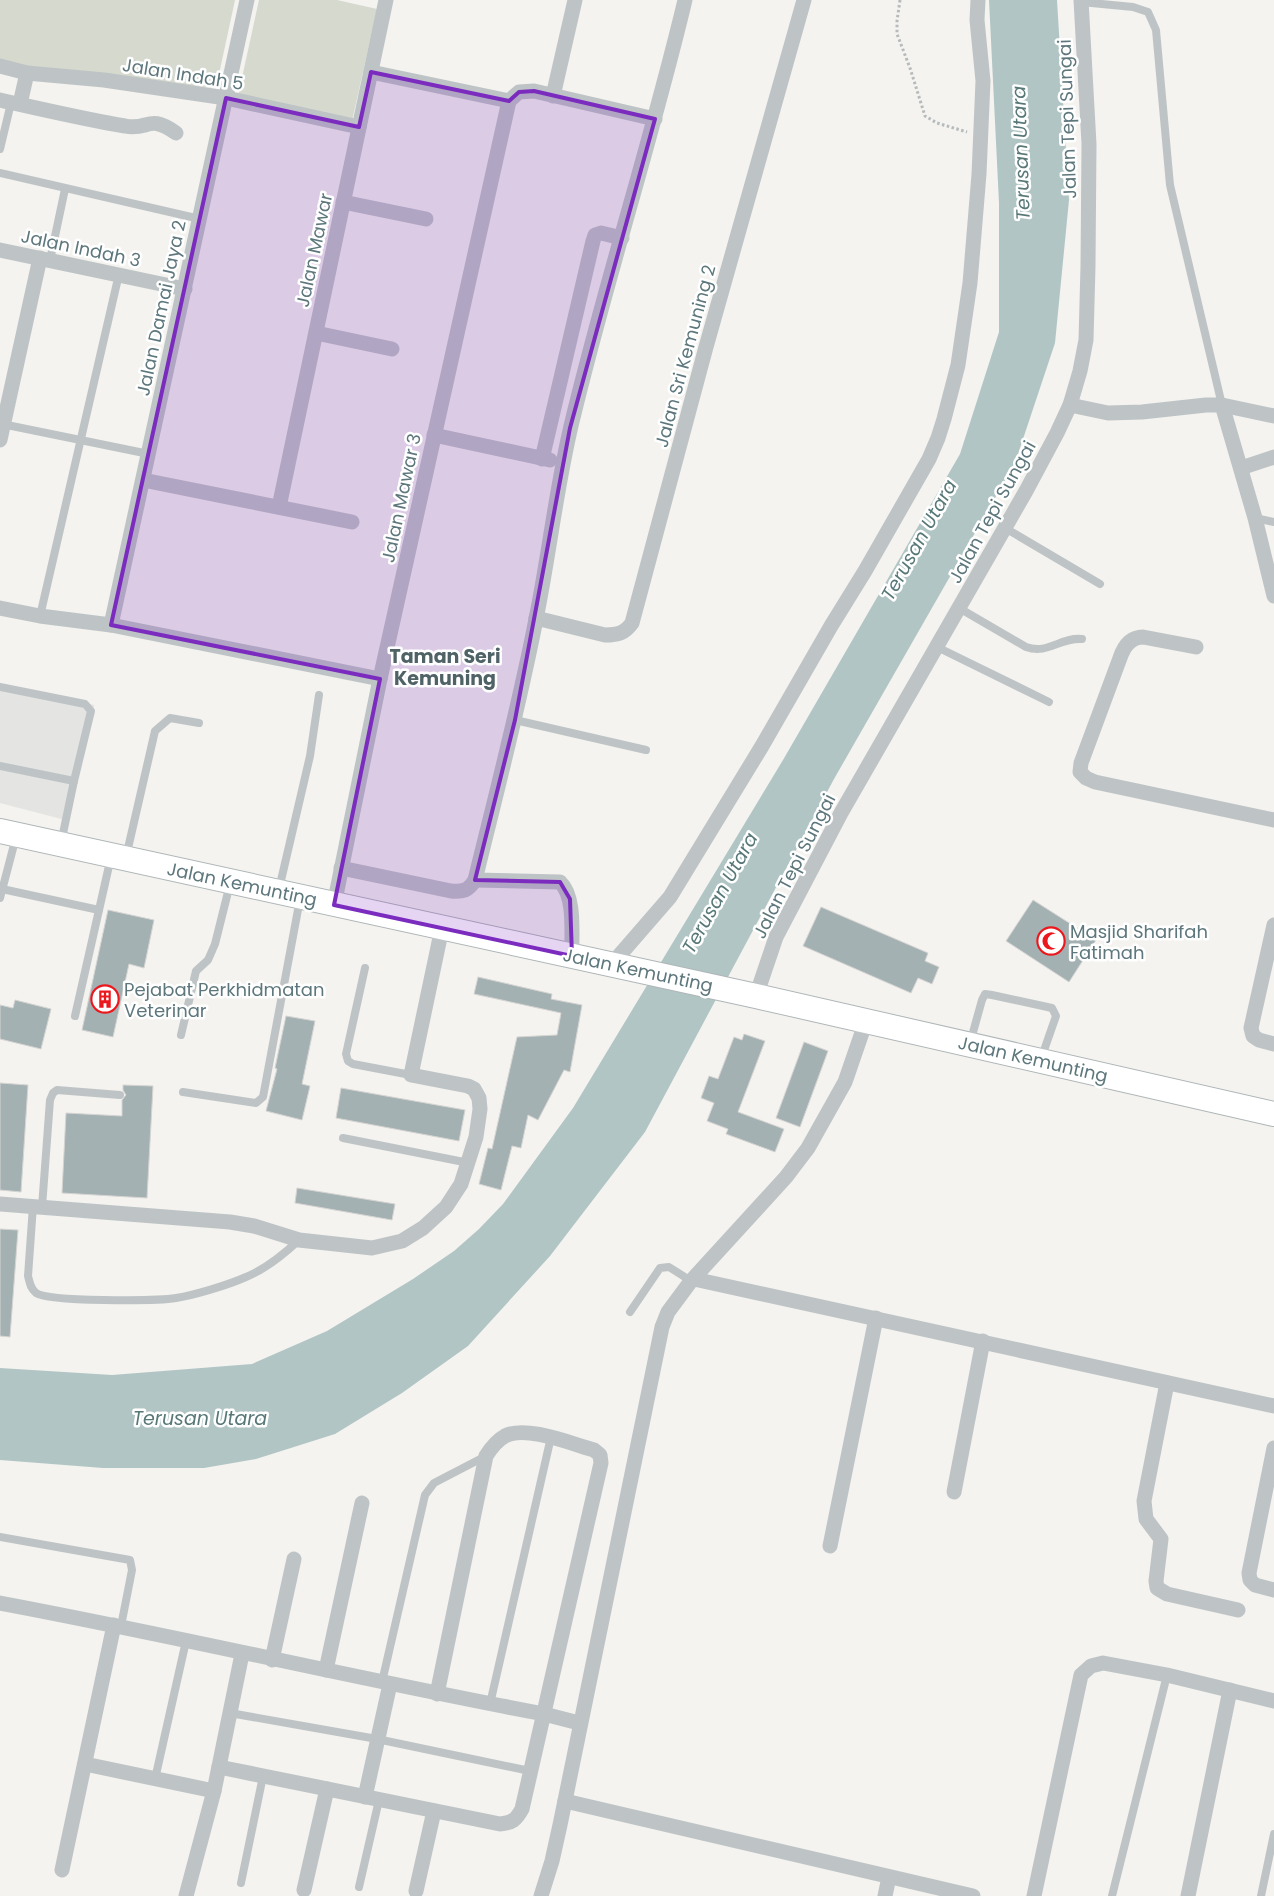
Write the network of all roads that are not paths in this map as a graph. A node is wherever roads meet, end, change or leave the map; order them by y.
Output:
1 (247, 0) edge
2 (386, 0) edge
3 (575, 0) edge
4 (686, 0) edge
5 (804, 0) edge
6 (978, 0) edge
7 (1081, 1) edge
8 (0, 66) edge
9 (371, 72) junction
10 (27, 73) junction
11 (553, 96) junction
12 (226, 98) junction
13 (509, 101) junction
14 (10, 102) edge
15 (655, 119) junction
16 (359, 127) junction
17 (176, 132) dead end
18 (0, 149) edge
19 (0, 173) edge
20 (65, 189) junction
21 (343, 202) junction
22 (200, 219) junction
23 (426, 219) dead end
24 (622, 238) junction
25 (0, 250) edge
26 (45, 259) junction
27 (119, 274) junction
28 (185, 289) junction
29 (316, 333) junction
30 (392, 349) dead end
31 (1070, 405) junction
32 (1222, 406) junction
33 (1274, 416) edge
34 (2, 424) edge
35 (434, 435) junction
36 (0, 440) edge
37 (80, 440) junction
38 (149, 454) junction
39 (1274, 457) edge
40 (542, 459) junction
41 (563, 463) junction
42 (1241, 468) junction
43 (143, 480) junction
44 (279, 508) junction
45 (1255, 518) junction
46 (352, 522) dead end
47 (1274, 522) edge
48 (1005, 528) junction
49 (1100, 584) dead end
50 (1274, 596) edge
51 (0, 608) edge
52 (959, 608) junction
53 (40, 616) junction
54 (536, 618) junction
55 (112, 625) junction
56 (1082, 639) dead end
57 (937, 647) junction
58 (1196, 647) dead end
59 (380, 679) junction
60 (0, 687) edge
61 (319, 695) dead end
62 (1049, 702) dead end
63 (515, 720) junction
64 (199, 723) dead end
65 (646, 750) dead end
66 (0, 766) edge
67 (74, 781) junction
68 (1274, 820) edge
69 (8, 833) edge
70 (61, 845) junction
71 (118, 857) junction
72 (341, 868) junction
73 (474, 880) junction
74 (231, 882) junction
75 (2, 889) junction
76 (290, 895) junction
77 (0, 898) edge
78 (334, 905) junction
79 (99, 910) junction
80 (1274, 925) edge
81 (442, 928) junction
82 (572, 956) junction
83 (611, 965) junction
84 (365, 968) dead end
85 (748, 994) junction
86 (75, 1016) dead end
87 (866, 1021) junction
88 (181, 1035) dead end
89 (969, 1044) junction
90 (1274, 1044) edge
91 (1040, 1061) junction
92 (411, 1075) junction
93 (184, 1092) dead end
94 (120, 1094) dead end
95 (1274, 1114) edge
96 (343, 1138) dead end
97 (469, 1163) junction
98 (0, 1204) edge
99 (38, 1207) junction
100 (299, 1240) junction
101 (692, 1280) junction
102 (630, 1312) dead end
103 (876, 1318) junction
104 (983, 1341) junction
105 (1167, 1383) junction
106 (1274, 1406) edge
107 (550, 1437) junction
108 (1274, 1448) edge
109 (486, 1456) junction
110 (954, 1492) dead end
111 (362, 1503) dead end
112 (0, 1537) edge
113 (830, 1546) dead end
114 (294, 1559) dead end
115 (1274, 1590) edge
116 (0, 1603) edge
117 (1238, 1610) dead end
118 (118, 1625) junction
119 (186, 1641) junction
120 (242, 1654) junction
121 (272, 1660) junction
122 (326, 1670) junction
123 (1167, 1675) junction
124 (386, 1683) junction
125 (1230, 1690) junction
126 (437, 1694) junction
127 (1274, 1701) edge
128 (490, 1704) junction
129 (230, 1713) junction
130 (544, 1714) junction
131 (580, 1723) junction
132 (377, 1739) junction
133 (85, 1764) junction
134 (219, 1767) junction
135 (530, 1771) junction
136 (263, 1776) junction
137 (155, 1779) junction
138 (327, 1789) junction
139 (214, 1791) junction
140 (372, 1798) junction
141 (565, 1801) junction
142 (434, 1811) junction
143 (1274, 1834) edge
144 (62, 1870) dead end
145 (890, 1877) junction
146 (241, 1883) dead end
147 (359, 1887) dead end
148 (304, 1890) dead end
149 (416, 1891) dead end
150 (957, 1894) edge
151 (186, 1896) edge
152 (541, 1896) edge
153 (885, 1896) edge
154 (972, 1896) edge
155 (1034, 1896) edge
156 (1112, 1896) edge
157 (1188, 1896) edge
158 (1261, 1896) edge

1 - 12 street, Jalan Damai Jaya 2
2 - 9 street, Jalan Mawar
3 - 11 street
4 - 15 street
5 - 54 street, Jalan Sri Kemuning 2
6 - 83 street
7 - 31 street, Jalan Tepi Sungai
7 - 32 lane
8 - 10 street, Jalan Indah 5
9 - 13 street
9 - 16 street, Jalan Mawar
10 - 12 street, Jalan Indah 5
10 - 14 street
11 - 13 street
11 - 15 street
12 - 16 street, Jalan Indah 5
12 - 22 street, Jalan Damai Jaya 2
13 - 35 street, Jalan Mawar 3
14 - 17 street
14 - 18 lane
15 - 24 street
16 - 21 street, Jalan Mawar
19 - 20 lane
20 - 22 lane
20 - 26 lane
21 - 23 street
21 - 29 street, Jalan Mawar
22 - 28 street, Jalan Damai Jaya 2
24 - 40 street
24 - 41 street
25 - 26 street, Jalan Indah 3
26 - 27 street, Jalan Indah 3
26 - 34 street
27 - 28 street, Jalan Indah 3
27 - 37 lane
28 - 38 street, Jalan Damai Jaya 2
29 - 30 street
29 - 44 street, Jalan Mawar
31 - 32 street
31 - 48 street, Jalan Tepi Sungai
32 - 33 street
32 - 42 street
34 - 36 street
34 - 37 lane
35 - 40 street
35 - 59 street, Jalan Mawar 3
37 - 38 lane
37 - 53 lane
38 - 43 street, Jalan Damai Jaya 2
39 - 42 street
40 - 41 street
41 - 54 street
42 - 45 street
43 - 44 street
43 - 55 street, Jalan Damai Jaya 2
44 - 46 street
45 - 47 lane
45 - 50 street
48 - 49 lane
48 - 52 street, Jalan Tepi Sungai
51 - 53 street
52 - 56 lane
52 - 57 street, Jalan Tepi Sungai
53 - 55 street
54 - 63 street
55 - 59 street
57 - 62 lane
57 - 85 street, Jalan Tepi Sungai
58 - 68 street
59 - 72 street, Jalan Mawar 3
60 - 67 lane
61 - 76 lane
63 - 65 lane
63 - 73 street
64 - 71 lane
66 - 67 lane
67 - 70 lane
69 - 70 main road, Jalan Kemunting
69 - 75 lane
70 - 71 main road, Jalan Kemunting
71 - 74 main road, Jalan Kemunting
71 - 79 lane
72 - 73 street
72 - 78 street, Jalan Mawar 3
73 - 82 street
74 - 76 main road, Jalan Kemunting
74 - 88 lane
75 - 77 lane
75 - 79 lane
76 - 78 main road, Jalan Kemunting
76 - 93 lane
78 - 81 main road, Jalan Kemunting
79 - 86 lane
80 - 90 street
81 - 82 main road, Jalan Kemunting
81 - 92 street
82 - 83 main road, Jalan Kemunting
83 - 85 main road, Jalan Kemunting
84 - 92 lane
85 - 87 main road, Jalan Kemunting
87 - 89 main road, Jalan Kemunting
87 - 101 street
89 - 91 main road, Jalan Kemunting
89 - 91 lane
91 - 95 main road, Jalan Kemunting
92 - 97 street
94 - 99 lane
96 - 97 lane
97 - 100 street
98 - 99 street
99 - 100 street
99 - 100 lane
101 - 102 lane
101 - 103 street
101 - 131 street
103 - 104 street
103 - 113 street
104 - 105 street
104 - 110 street
105 - 106 street
105 - 117 street
107 - 109 street
107 - 128 lane
107 - 130 street
108 - 115 street
109 - 124 lane
109 - 126 street
111 - 122 street
112 - 118 lane
114 - 121 street
116 - 118 street
118 - 119 street
118 - 133 street
119 - 120 street
119 - 137 lane
120 - 121 street
120 - 129 street
121 - 122 street
122 - 124 street
123 - 125 street
123 - 155 street
123 - 156 lane
124 - 126 street
124 - 132 street
125 - 127 street
125 - 157 street
126 - 128 street
128 - 130 street
129 - 132 lane
129 - 134 street
130 - 131 street
130 - 135 street
131 - 141 street
132 - 135 lane
132 - 140 street
133 - 137 street
133 - 144 street
134 - 136 street
134 - 139 street
135 - 142 street
136 - 138 street
136 - 146 lane
137 - 139 street
138 - 140 street
138 - 148 street
139 - 151 street
140 - 142 street
140 - 147 lane
141 - 145 street
141 - 152 street
142 - 149 street
143 - 158 lane
145 - 150 street
145 - 153 street
150 - 154 street

